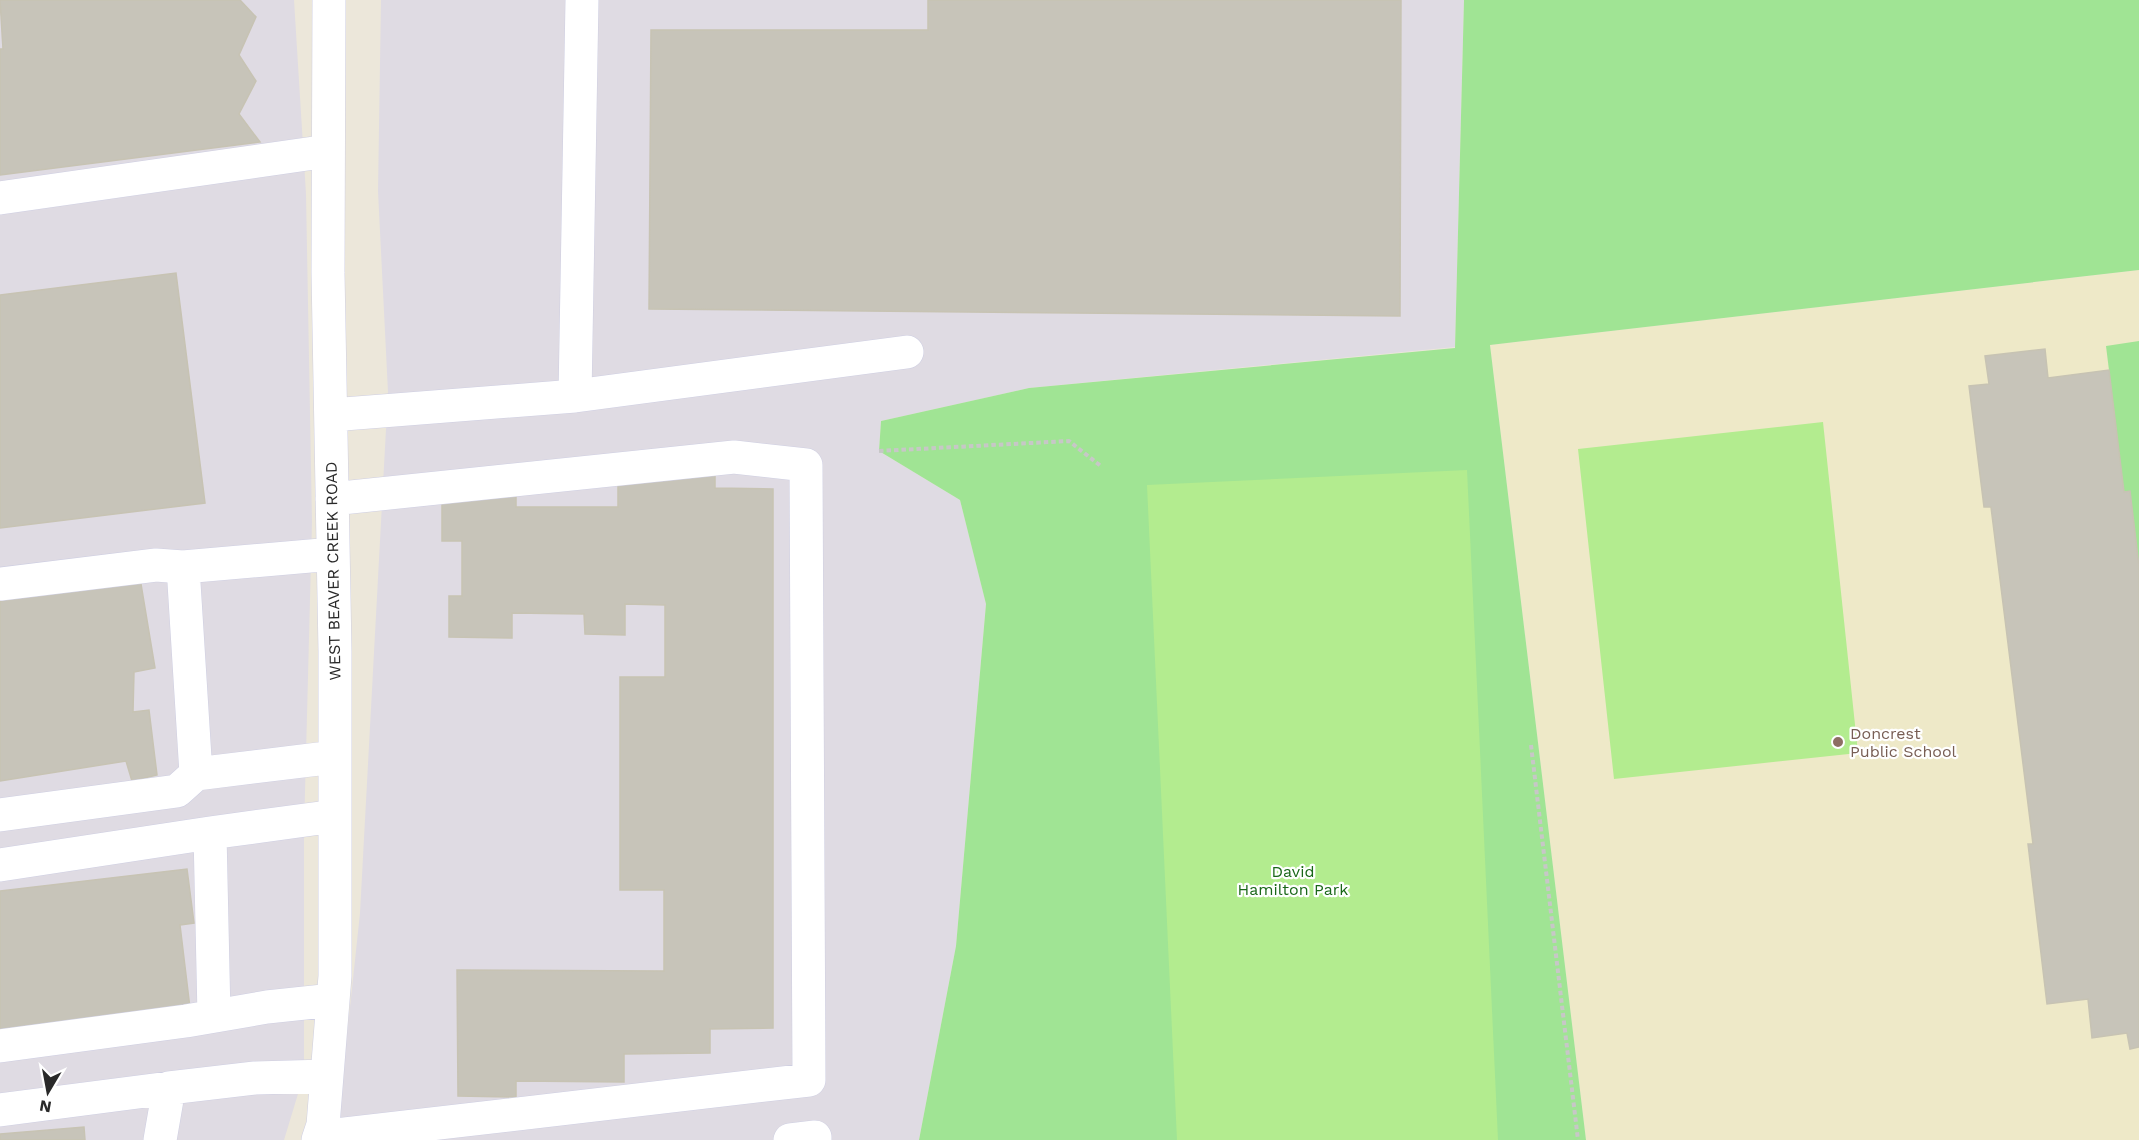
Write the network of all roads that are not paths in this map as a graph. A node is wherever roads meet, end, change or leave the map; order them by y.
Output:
1 (329, 0) edge
2 (582, 0) edge
3 (328, 151) junction
4 (0, 198) edge
5 (907, 352) dead end
6 (575, 396) junction
7 (331, 415) junction
8 (332, 499) junction
9 (333, 554) junction
10 (183, 567) junction
11 (0, 584) edge
12 (335, 757) junction
13 (196, 774) junction
14 (0, 815) edge
15 (335, 816) junction
16 (210, 833) junction
17 (0, 865) edge
18 (333, 1000) junction
19 (214, 1016) junction
20 (0, 1046) edge
21 (327, 1076) junction
22 (169, 1088) junction
23 (0, 1110) edge
24 (319, 1138) edge
25 (160, 1140) edge
26 (790, 1140) edge
27 (815, 1140) edge

1 - 3 street, WEST BEAVER CREEK ROAD
2 - 6 street
3 - 4 street
3 - 7 street, WEST BEAVER CREEK ROAD
5 - 6 street
6 - 7 street
7 - 8 street, WEST BEAVER CREEK ROAD
8 - 9 street, WEST BEAVER CREEK ROAD
8 - 24 street
9 - 10 street
9 - 12 street, WEST BEAVER CREEK ROAD
10 - 11 street
10 - 13 street
12 - 13 street
12 - 15 street, WEST BEAVER CREEK ROAD
13 - 14 street
15 - 16 street
15 - 18 street, WEST BEAVER CREEK ROAD
16 - 17 street
16 - 19 street
18 - 19 street
18 - 21 street, WEST BEAVER CREEK ROAD
19 - 20 street
21 - 22 street
21 - 24 street, WEST BEAVER CREEK ROAD
22 - 23 street
22 - 25 street
26 - 27 street

